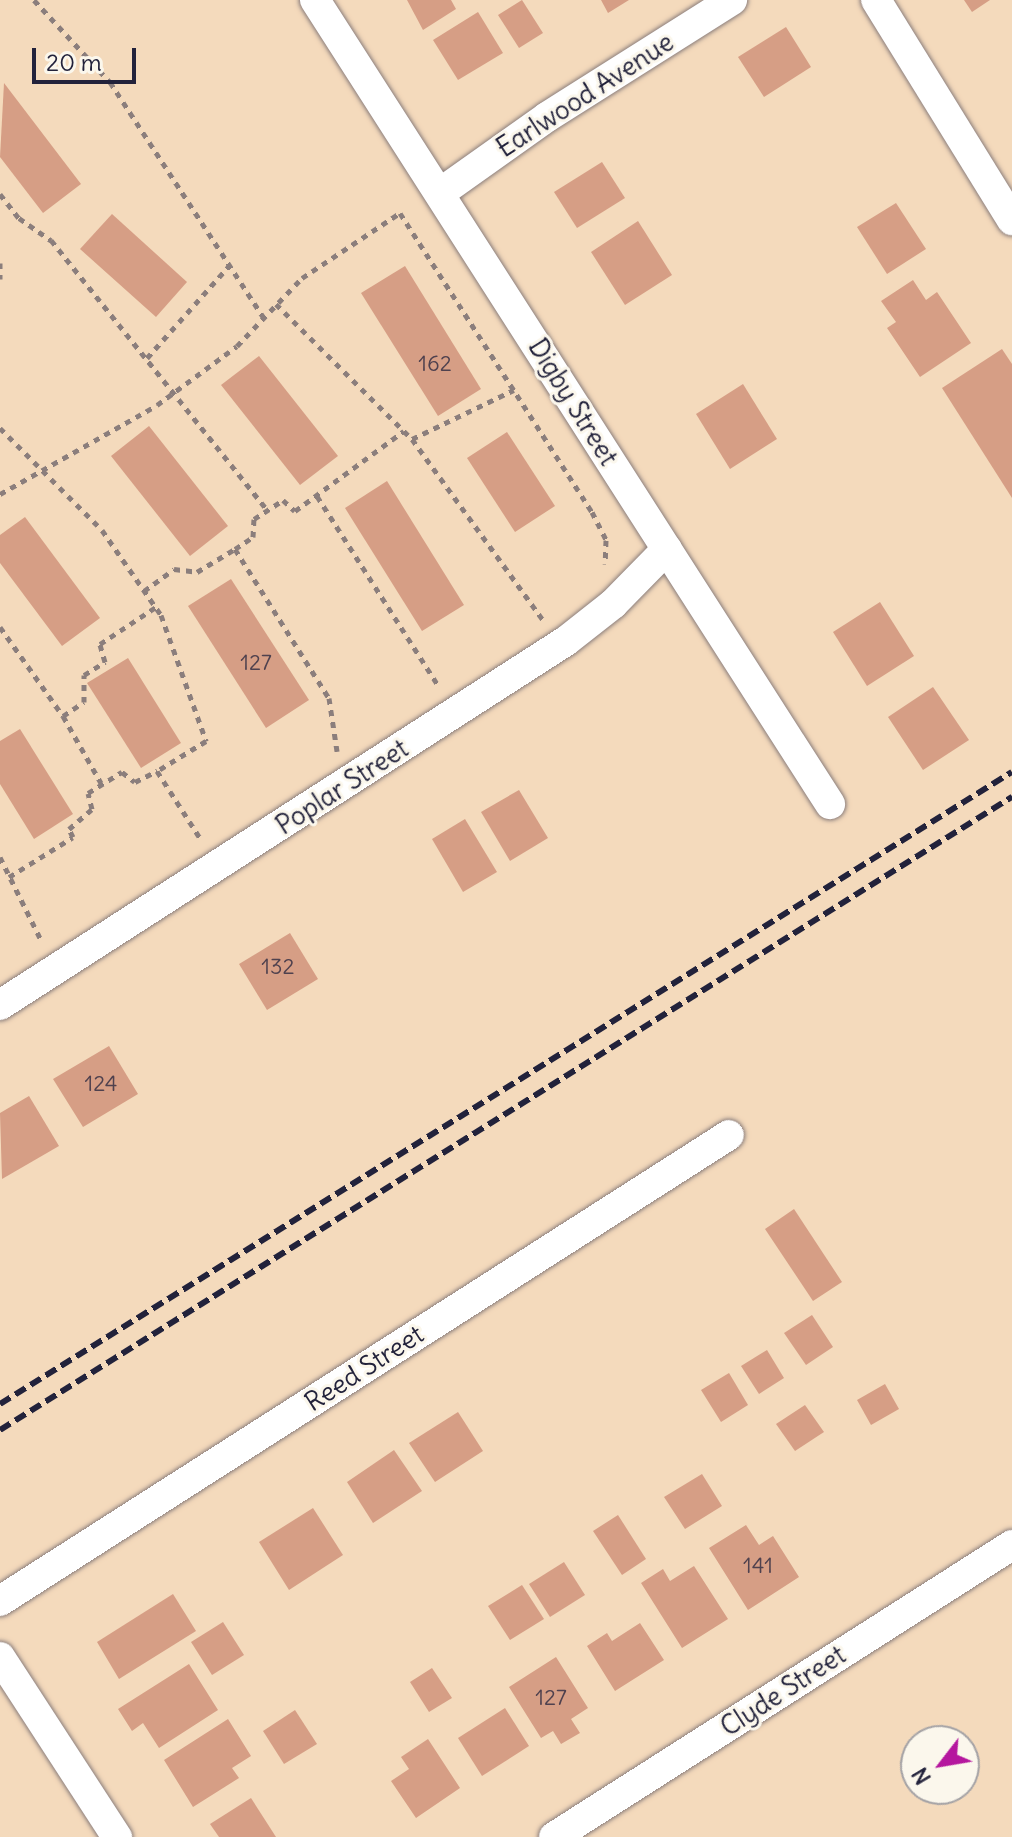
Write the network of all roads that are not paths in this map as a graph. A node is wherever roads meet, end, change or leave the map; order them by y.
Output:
1 (315, 0) edge
2 (732, 0) edge
3 (876, 0) edge
4 (440, 193) junction
5 (1012, 220) edge
6 (667, 549) junction
7 (830, 804) dead end
8 (0, 1005) edge
9 (729, 1135) dead end
10 (1012, 1545) edge
11 (0, 1601) edge
12 (0, 1657) edge
13 (117, 1837) edge
14 (554, 1837) edge

1 - 4 street, Digby Street
2 - 4 street, Earlwood Avenue
3 - 5 street
4 - 6 street, Digby Street
6 - 7 street, Digby Street
6 - 8 street, Poplar Street
9 - 11 street, Reed Street
10 - 14 street, Clyde Street
12 - 13 street

